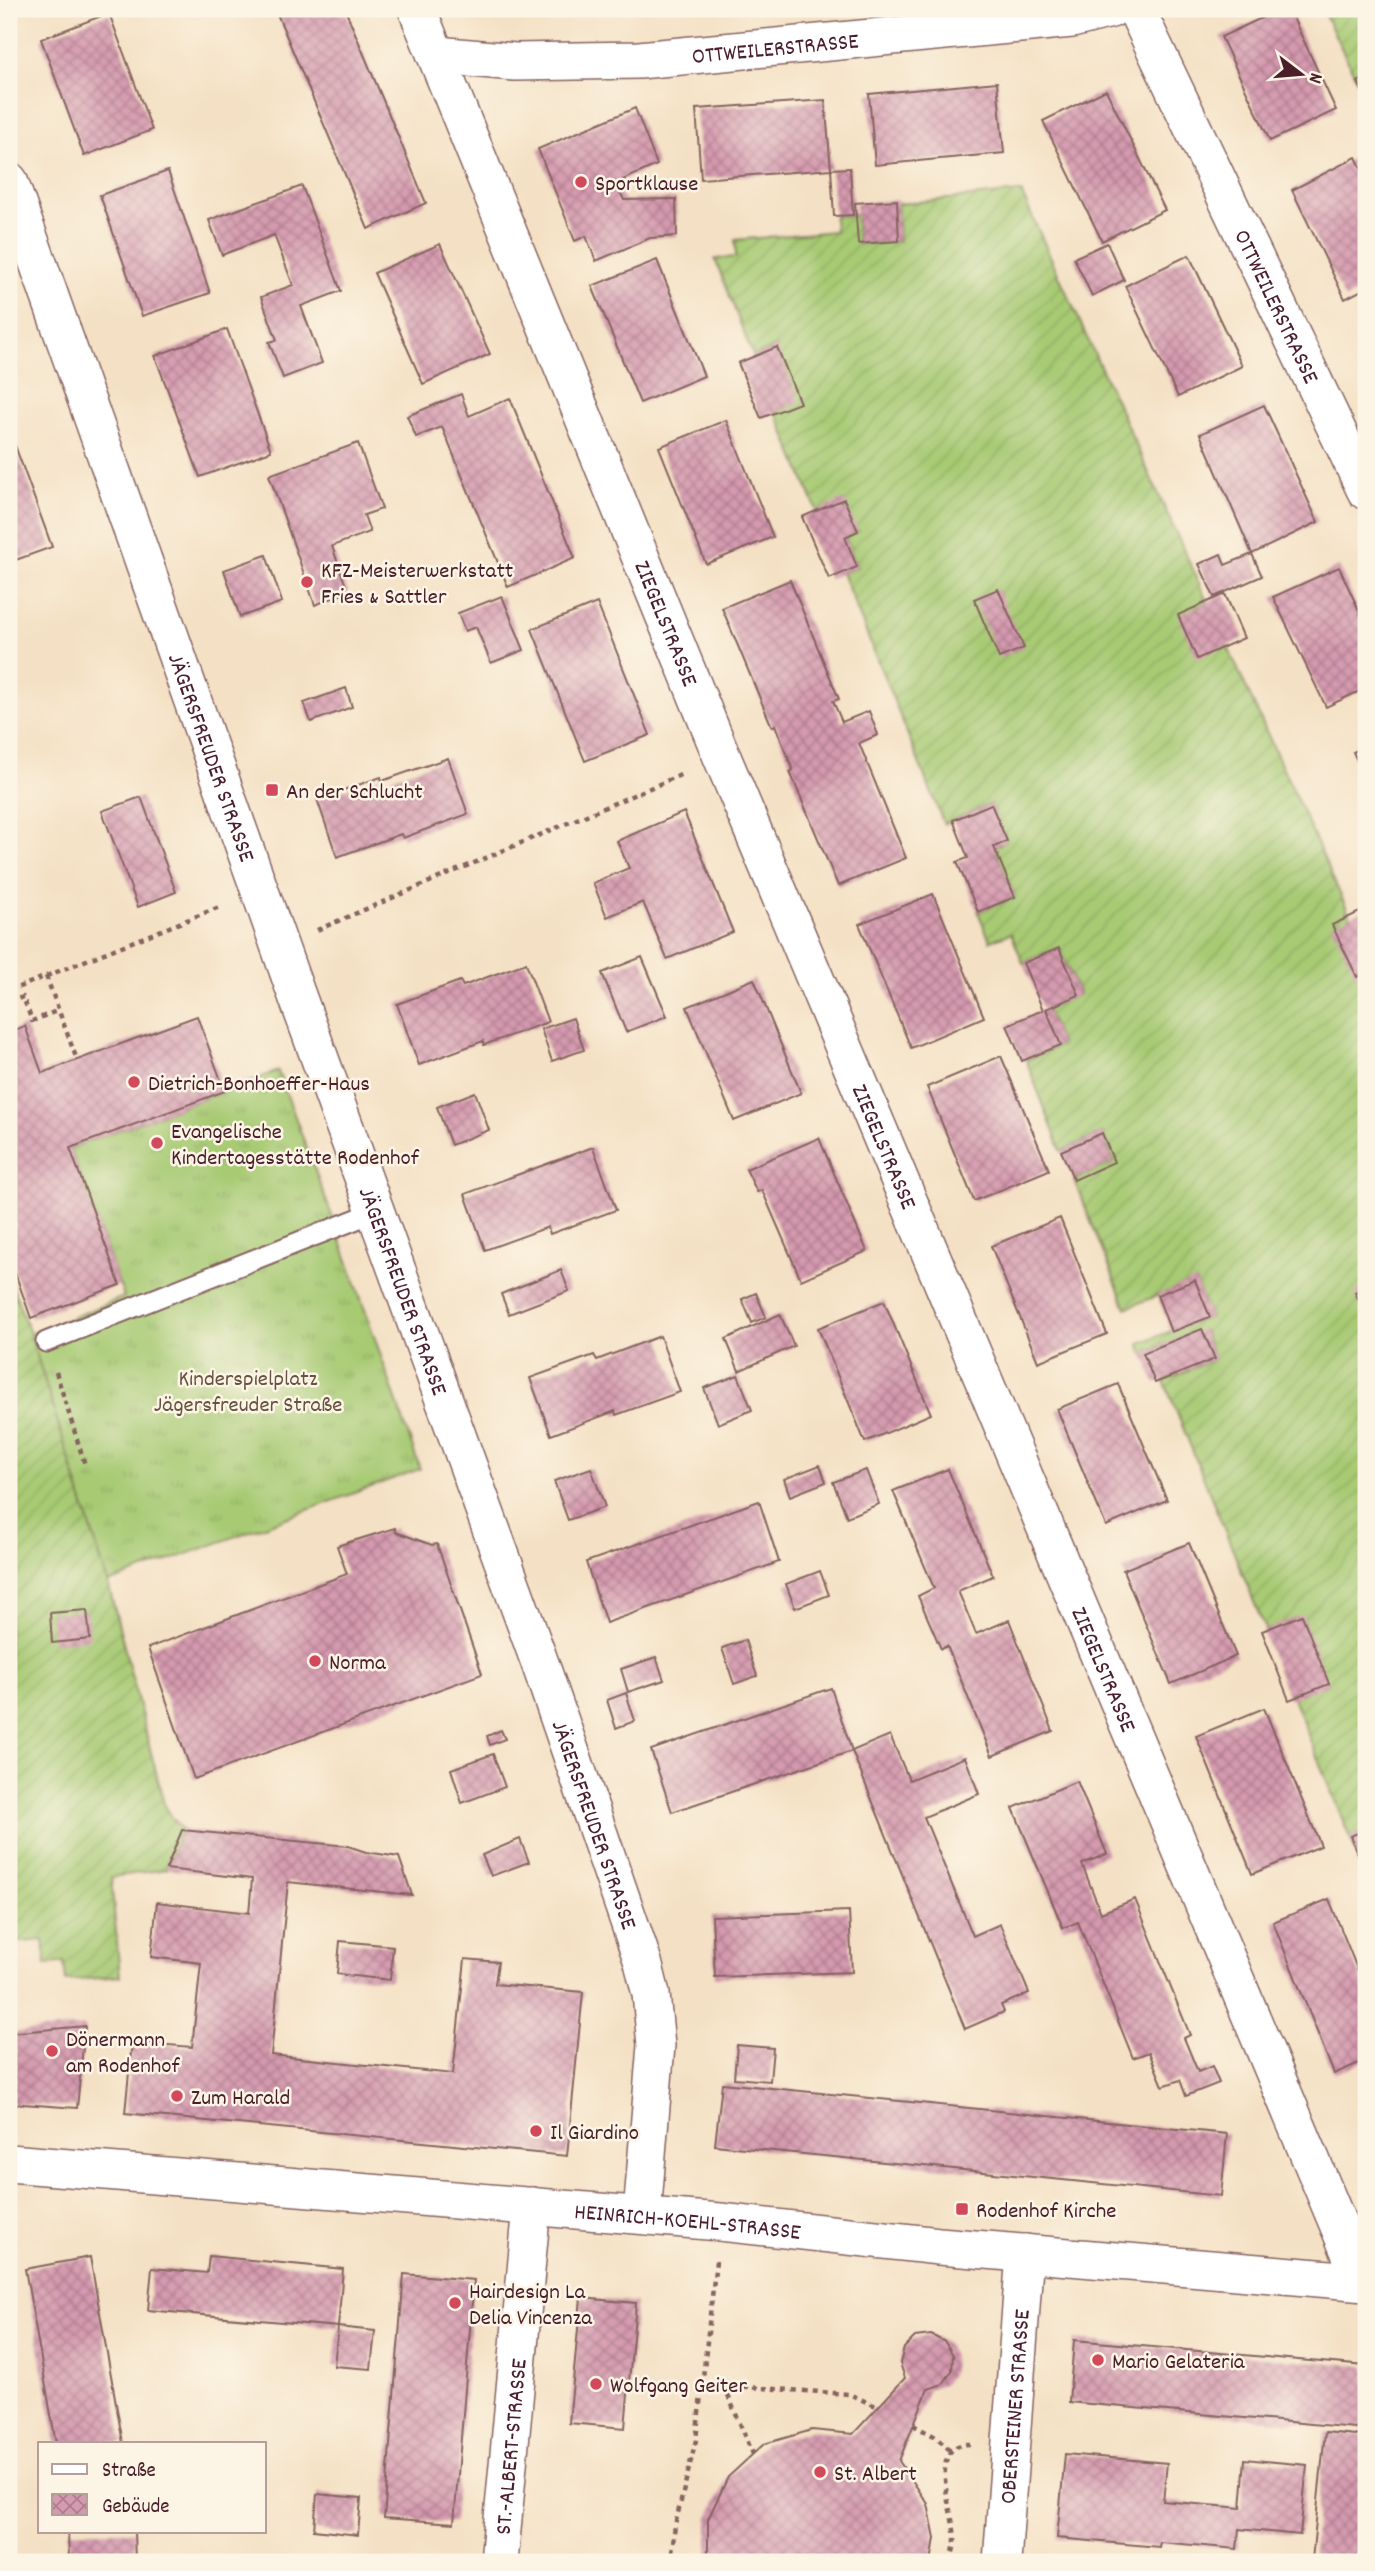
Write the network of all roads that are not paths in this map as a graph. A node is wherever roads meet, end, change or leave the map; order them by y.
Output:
1 (417, 9) edge
2 (1111, 9) edge
3 (1136, 9) edge
4 (436, 55) junction
5 (9, 181) edge
6 (1366, 491) edge
7 (377, 1211) junction
8 (46, 1342) road end
9 (9, 2163) edge
10 (532, 2206) junction
11 (642, 2215) junction
12 (1025, 2253) junction
13 (1364, 2282) edge
14 (499, 2562) edge
15 (1001, 2562) edge

1 - 4 street, ZIEGELSTRASSE
2 - 4 street, OTTWEILERSTRASSE
3 - 6 street, OTTWEILERSTRASSE
4 - 13 street, ZIEGELSTRASSE
5 - 7 street, JÄGERSFREUDER STRASSE
7 - 8 lane
7 - 11 street, JÄGERSFREUDER STRASSE
9 - 10 street, HEINRICH-KOEHL-STRASSE
10 - 11 street, HEINRICH-KOEHL-STRASSE
10 - 14 street, ST.-ALBERT-STRASSE
11 - 12 street, HEINRICH-KOEHL-STRASSE
12 - 13 street, HEINRICH-KOEHL-STRASSE
12 - 15 street, OBERSTEINER STRASSE

